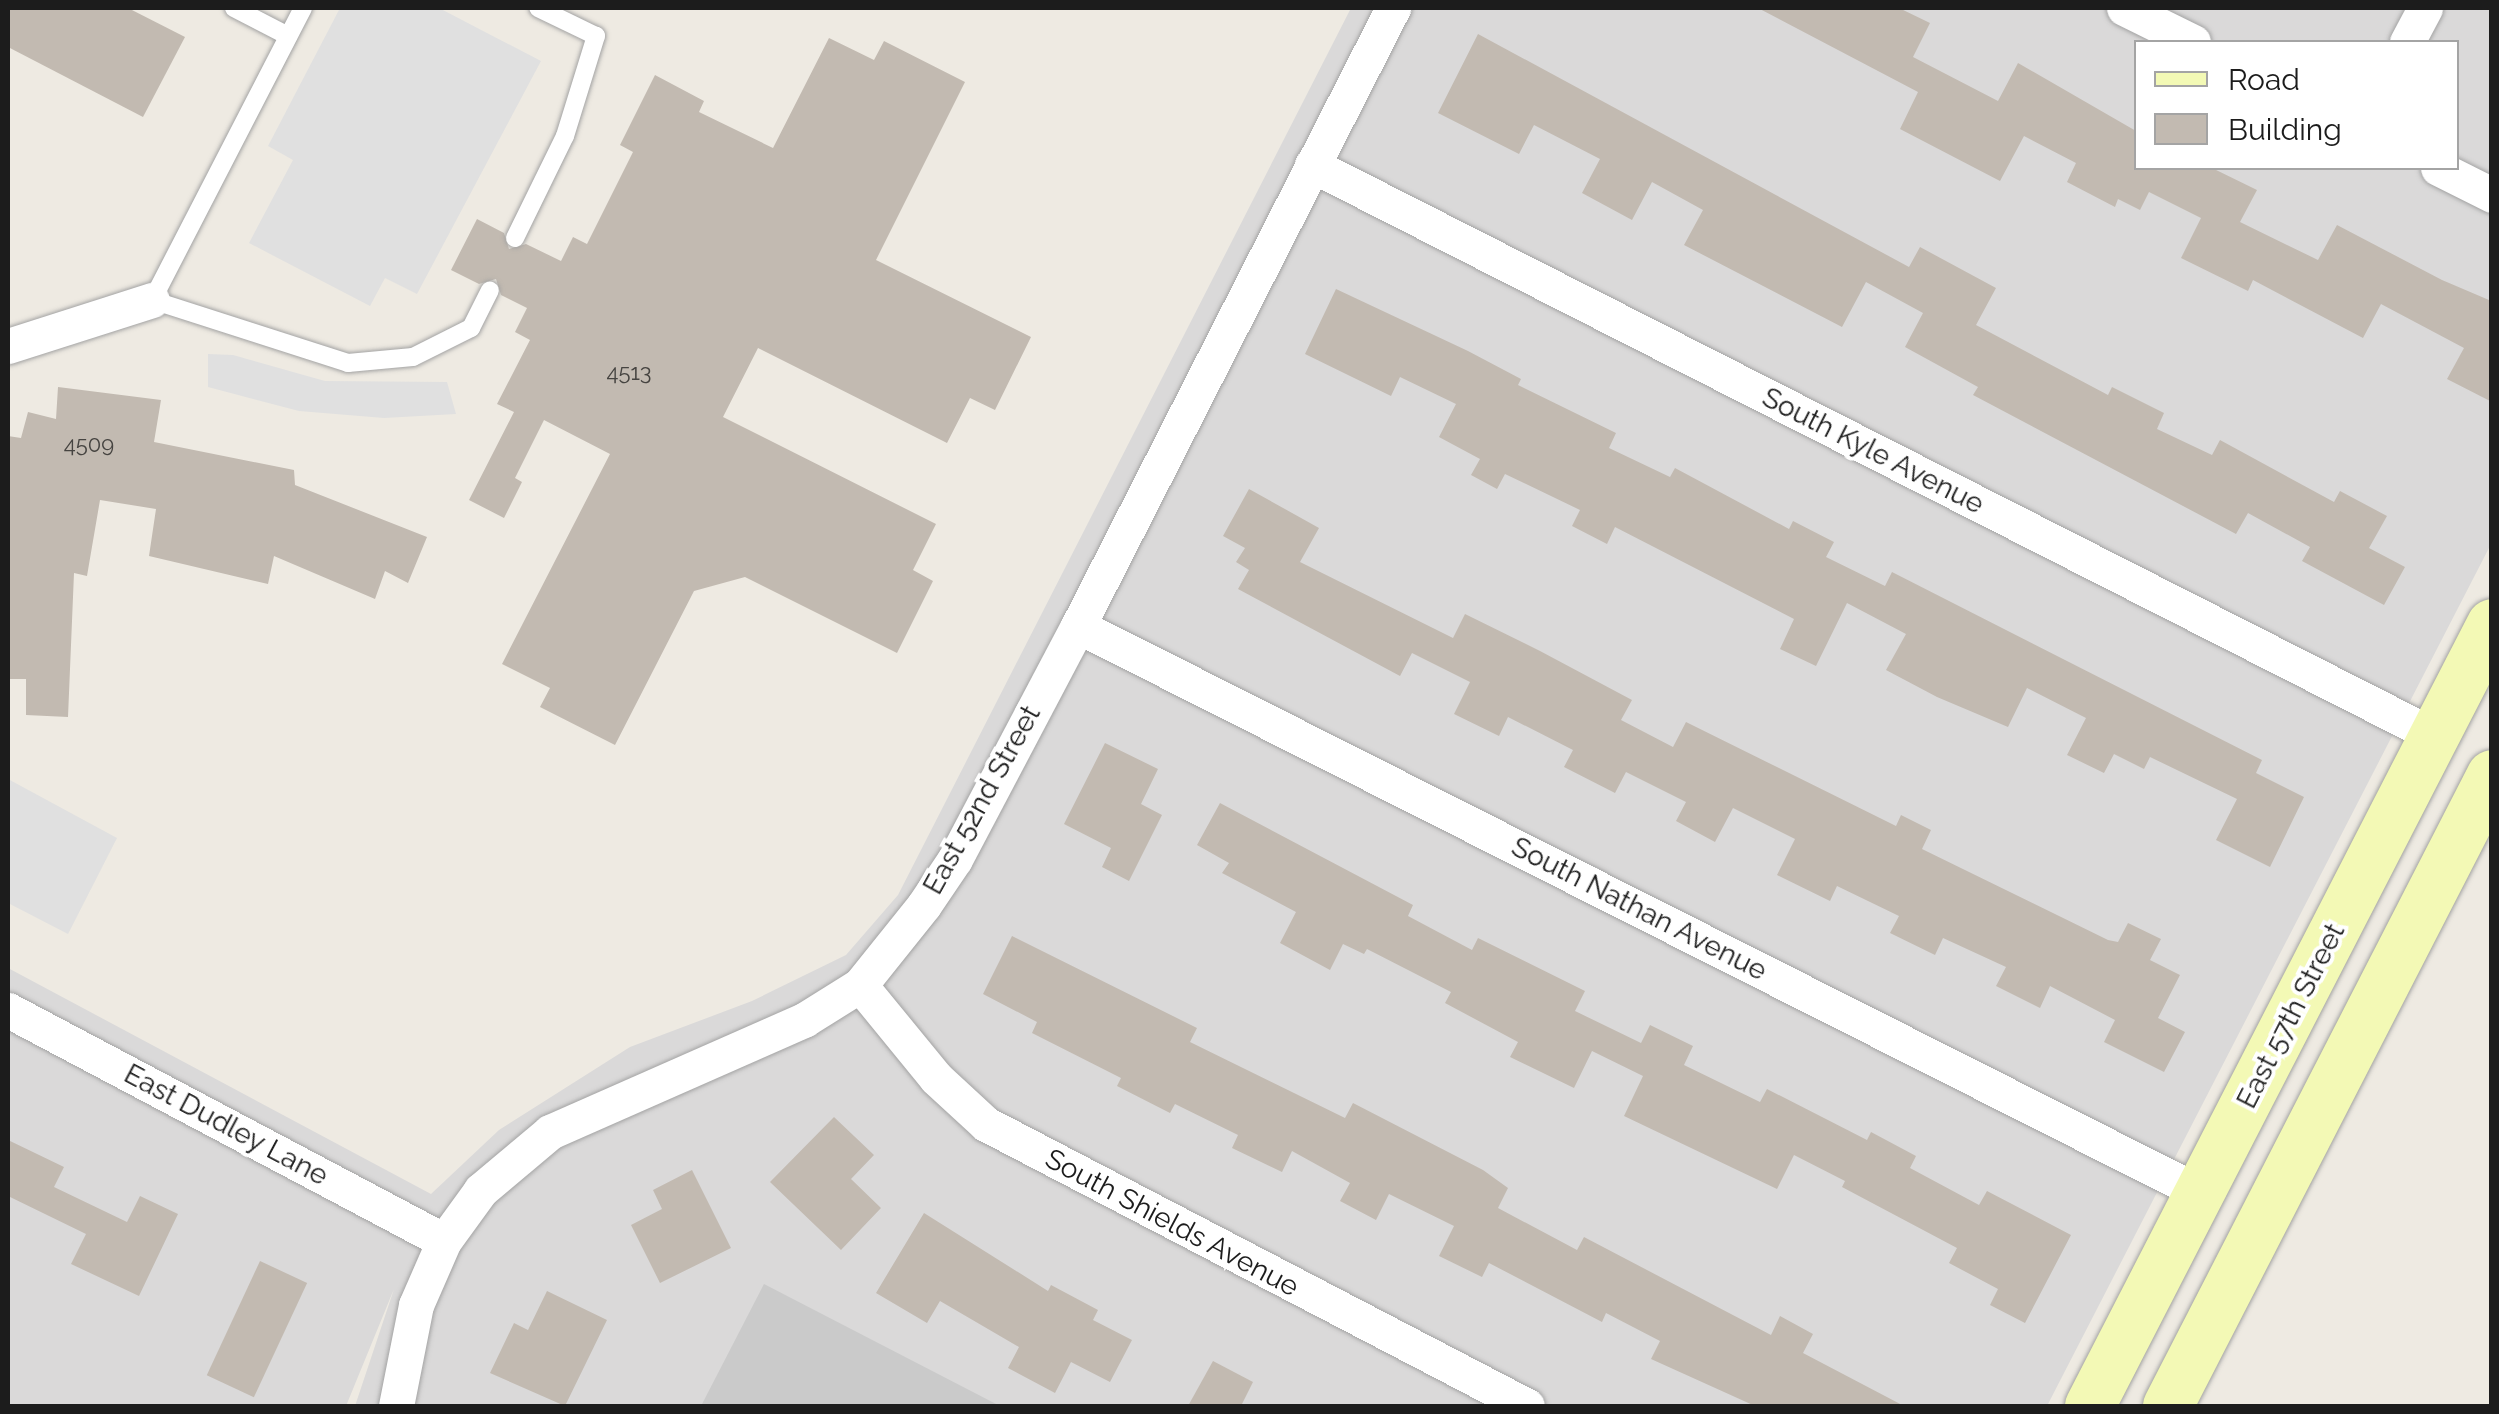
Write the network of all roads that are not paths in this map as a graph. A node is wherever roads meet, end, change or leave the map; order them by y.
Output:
1 (234, 8) edge
2 (303, 8) edge
3 (538, 8) edge
4 (1393, 8) edge
5 (2124, 8) edge
6 (2425, 8) edge
7 (288, 36) junction
8 (2188, 40) edge
9 (2408, 40) edge
10 (1312, 165) junction
11 (2442, 170) edge
12 (2492, 195) edge
13 (515, 238) dead end
14 (490, 290) dead end
15 (152, 300) junction
16 (8, 346) edge
17 (2492, 624) edge
18 (1078, 626) junction
19 (2435, 736) junction
20 (2492, 775) edge
21 (860, 986) junction
22 (8, 1010) edge
23 (2200, 1193) junction
24 (444, 1241) junction
25 (396, 1406) edge
26 (1527, 1406) edge
27 (2090, 1406) edge
28 (2168, 1406) edge

1 - 7 lane
2 - 7 lane
3 - 13 lane
4 - 10 street, East 52nd Street
5 - 8 street
6 - 9 street
7 - 15 lane
10 - 18 street, East 52nd Street
10 - 19 street, South Kyle Avenue
11 - 12 street
14 - 15 lane
15 - 16 street
17 - 19 main road, East 57th Street
18 - 21 street, East 52nd Street
18 - 23 street, South Nathan Avenue
19 - 23 main road, East 57th Street
20 - 28 main road
21 - 24 street, East 52nd Street
21 - 26 street, South Shields Avenue
22 - 24 street, East Dudley Lane
23 - 27 main road, East 57th Street
24 - 25 street, East 52nd Street

